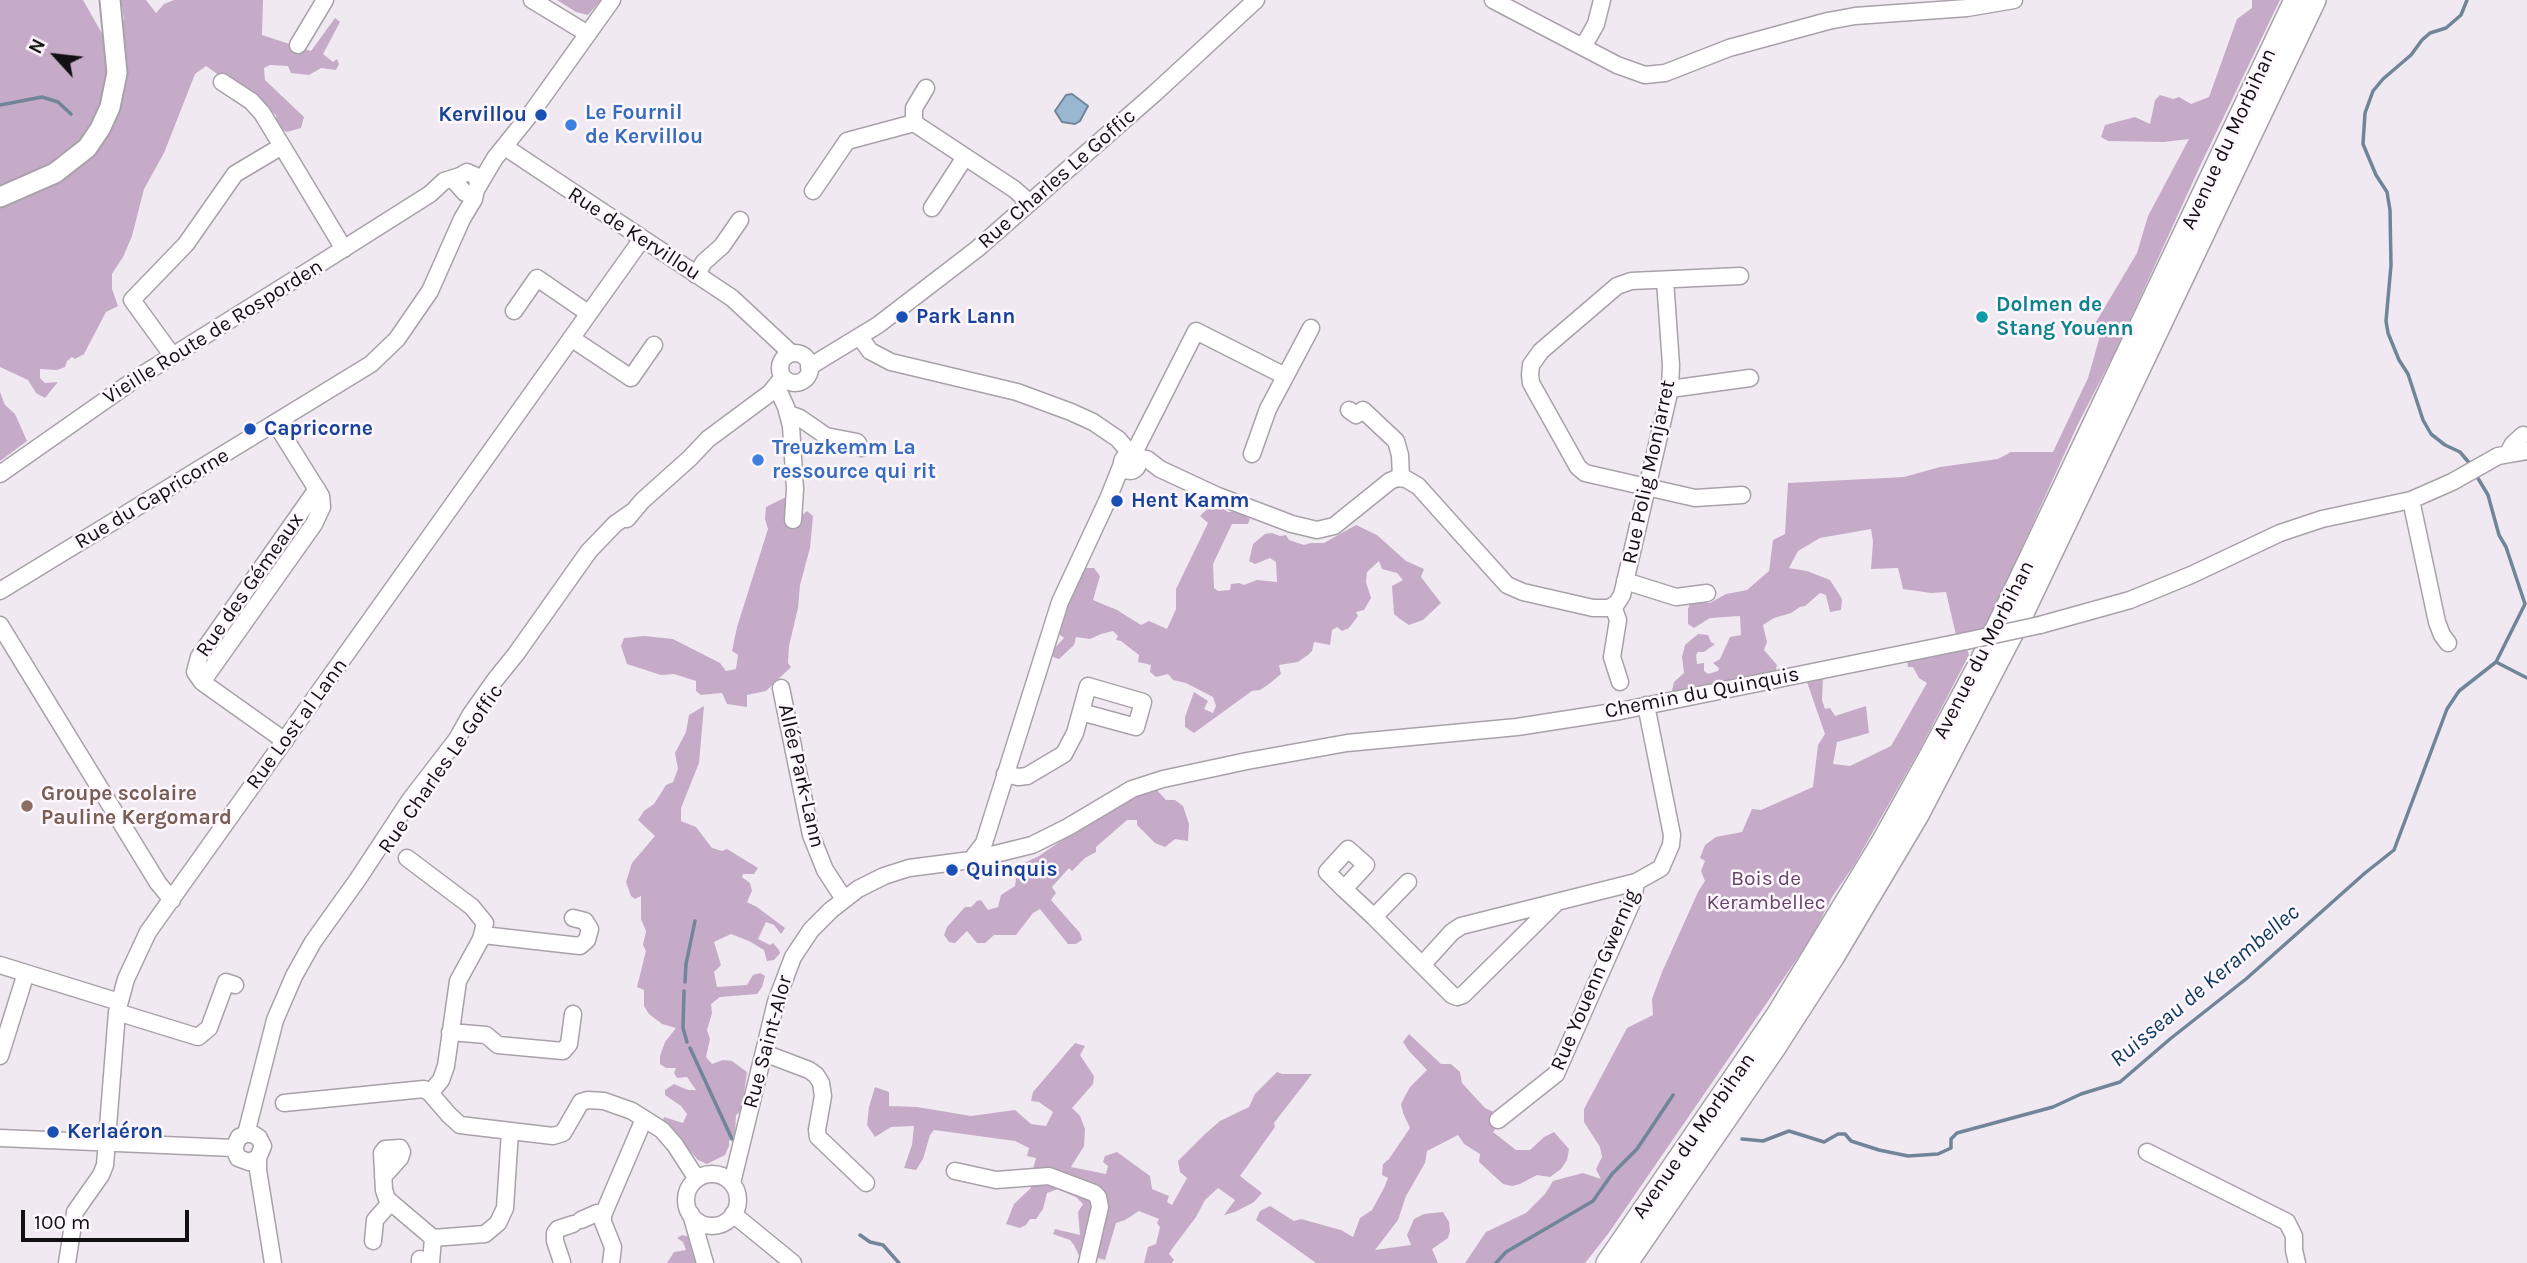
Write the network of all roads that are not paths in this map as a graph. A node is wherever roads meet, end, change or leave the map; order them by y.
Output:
1 (110, 0) edge
2 (325, 0) edge
3 (532, 0) edge
4 (612, 0) edge
5 (1256, 0) edge
6 (1493, 0) edge
7 (1601, 0) edge
8 (2014, 0) edge
9 (2295, 0) edge
10 (2315, 0) edge
11 (588, 34) junction
12 (298, 45) dead end
13 (1583, 47) junction
14 (222, 82) dead end
15 (926, 88) dead end
16 (914, 123) junction
17 (282, 146) junction
18 (500, 153) junction
19 (965, 157) junction
20 (467, 183) junction
21 (813, 191) dead end
22 (0, 197) edge
23 (1030, 203) junction
24 (932, 208) dead end
25 (740, 220) dead end
26 (642, 239) junction
27 (344, 249) junction
28 (696, 275) junction
29 (1740, 276) dead end
30 (1665, 280) junction
31 (514, 311) dead end
32 (588, 313) junction
33 (1311, 328) dead end
34 (571, 338) junction
35 (853, 341) junction
36 (654, 345) dead end
37 (172, 355) junction
38 (794, 366) junction
39 (1285, 376) junction
40 (1750, 378) dead end
41 (1670, 389) junction
42 (780, 394) junction
43 (1349, 410) dead end
44 (789, 414) junction
45 (276, 424) junction
46 (2525, 443) edge
47 (861, 448) dead end
48 (1252, 454) dead end
49 (690, 458) junction
50 (1130, 462) junction
51 (0, 474) edge
52 (1401, 478) junction
53 (1646, 487) junction
54 (1742, 495) dead end
55 (2411, 500) junction
56 (793, 520) dead end
57 (1625, 581) junction
58 (0, 591) edge
59 (1707, 593) dead end
60 (1613, 606) junction
61 (0, 625) edge
62 (2448, 643) dead end
63 (1620, 682) dead end
64 (781, 688) dead end
65 (1646, 705) junction
66 (1081, 712) dead end
67 (285, 741) junction
68 (1005, 774) junction
69 (993, 825) junction
70 (1018, 849) junction
71 (989, 856) junction
72 (407, 858) dead end
73 (971, 860) junction
74 (1408, 882) dead end
75 (1636, 882) junction
76 (1344, 889) dead end
77 (844, 899) junction
78 (172, 900) junction
79 (1555, 904) junction
80 (1374, 917) junction
81 (573, 918) dead end
82 (483, 935) junction
83 (0, 965) edge
84 (1422, 965) junction
85 (26, 973) junction
86 (235, 985) dead end
87 (118, 1007) junction
88 (573, 1014) dead end
89 (450, 1032) junction
90 (764, 1053) junction
91 (0, 1056) edge
92 (430, 1093) junction
93 (284, 1103) dead end
94 (644, 1119) junction
95 (1498, 1121) dead end
96 (509, 1131) junction
97 (251, 1135) junction
98 (0, 1138) edge
99 (108, 1143) junction
100 (741, 1148) junction
101 (2147, 1152) dead end
102 (245, 1156) junction
103 (955, 1171) dead end
104 (713, 1174) junction
105 (383, 1177) junction
106 (697, 1179) junction
107 (732, 1183) junction
108 (866, 1183) dead end
109 (391, 1202) junction
110 (691, 1214) junction
111 (603, 1215) junction
112 (727, 1219) junction
113 (433, 1238) junction
114 (373, 1241) dead end
115 (705, 1260) edge
116 (424, 1262) edge
117 (562, 1262) edge
118 (67, 1263) edge
119 (273, 1263) edge
120 (611, 1263) edge
121 (793, 1263) edge
122 (1087, 1263) edge
123 (1607, 1263) edge
124 (1627, 1263) edge
125 (2297, 1263) edge

1 - 22 main road
2 - 12 street
3 - 11 street
4 - 11 street, Vieille Route de Rosporden
5 - 23 street, Rue Charles Le Goffic
6 - 13 street
7 - 13 street
8 - 13 street
9 - 123 highway, Avenue du Morbihan
10 - 124 highway, Avenue du Morbihan
11 - 18 street, Vieille Route de Rosporden
14 - 17 street
15 - 16 street
16 - 19 street
16 - 21 street
17 - 27 street
17 - 37 street
18 - 20 street, Vieille Route de Rosporden
18 - 26 street, Rue de Kervillou
19 - 23 street
19 - 24 street
20 - 27 street, Vieille Route de Rosporden
20 - 45 street, Rue du Capricorne
23 - 35 street, Rue Charles Le Goffic
25 - 28 street
26 - 28 street, Rue de Kervillou
26 - 32 street, Rue Lost al Lann
27 - 37 street, Vieille Route de Rosporden
28 - 38 street, Rue de Kervillou
29 - 30 street
30 - 41 street, Rue Polig Monjarret
30 - 53 street
31 - 32 street
32 - 34 street, Rue Lost al Lann
33 - 39 street
34 - 36 street
34 - 67 street, Rue Lost al Lann
35 - 38 street, Rue Charles Le Goffic
35 - 50 street
37 - 51 street, Vieille Route de Rosporden
38 - 42 street, Rue Charles Le Goffic
38 - 49 street, Rue Charles Le Goffic
39 - 48 street
39 - 50 street
40 - 41 street
41 - 53 street, Rue Polig Monjarret
42 - 44 street
42 - 49 street, Rue Charles Le Goffic
43 - 52 street
44 - 47 street
44 - 56 street
45 - 58 street, Rue du Capricorne
45 - 67 street, Rue des Gémeaux
46 - 55 street, Chemin du Quinquis
49 - 97 street, Rue Charles Le Goffic
50 - 52 street
50 - 68 street
52 - 60 street
53 - 54 street
53 - 57 street, Rue Polig Monjarret
55 - 62 street
55 - 65 street, Chemin du Quinquis, bridge
57 - 59 street, Rue Polig Monjarret
57 - 60 street, Rue Polig Monjarret
60 - 63 street
61 - 78 street
64 - 77 street, Allée Park-Lann
65 - 70 street, Chemin du Quinquis
65 - 75 street, Rue Youenn Gwernig
66 - 68 street
67 - 78 street, Rue Lost al Lann
68 - 69 street
69 - 70 street
69 - 71 street
69 - 73 street
70 - 71 street, Chemin du Quinquis
71 - 73 street, Rue Saint-Alor
72 - 82 street
73 - 77 street, Rue Saint-Alor
74 - 80 street
75 - 79 street
75 - 95 street, Rue Youenn Gwernig
76 - 80 street
77 - 90 street, Rue Saint-Alor
78 - 87 street, Rue Lost al Lann
79 - 84 street
79 - 84 street
80 - 84 street
81 - 82 street
82 - 89 street
83 - 85 street
85 - 87 street
85 - 91 street
86 - 87 street
87 - 99 street, Rue Lost al Lann
88 - 89 street
89 - 92 street
90 - 100 street, Rue Saint-Alor
90 - 108 street
92 - 93 street
92 - 96 street
94 - 96 street
94 - 106 street
94 - 111 street
96 - 113 street
97 - 102 street
97 - 102 street
98 - 99 street
99 - 102 street
99 - 118 street, Rue Lost al Lann
100 - 104 street
100 - 107 street, Rue Saint-Alor
101 - 125 street
102 - 119 street
103 - 122 street
104 - 106 street
104 - 107 street
105 - 105 street
105 - 109 street
106 - 110 street
107 - 112 street
109 - 113 street
109 - 114 street
110 - 112 street
110 - 115 street
111 - 117 street
111 - 120 street
112 - 115 street
112 - 121 street
113 - 116 street

